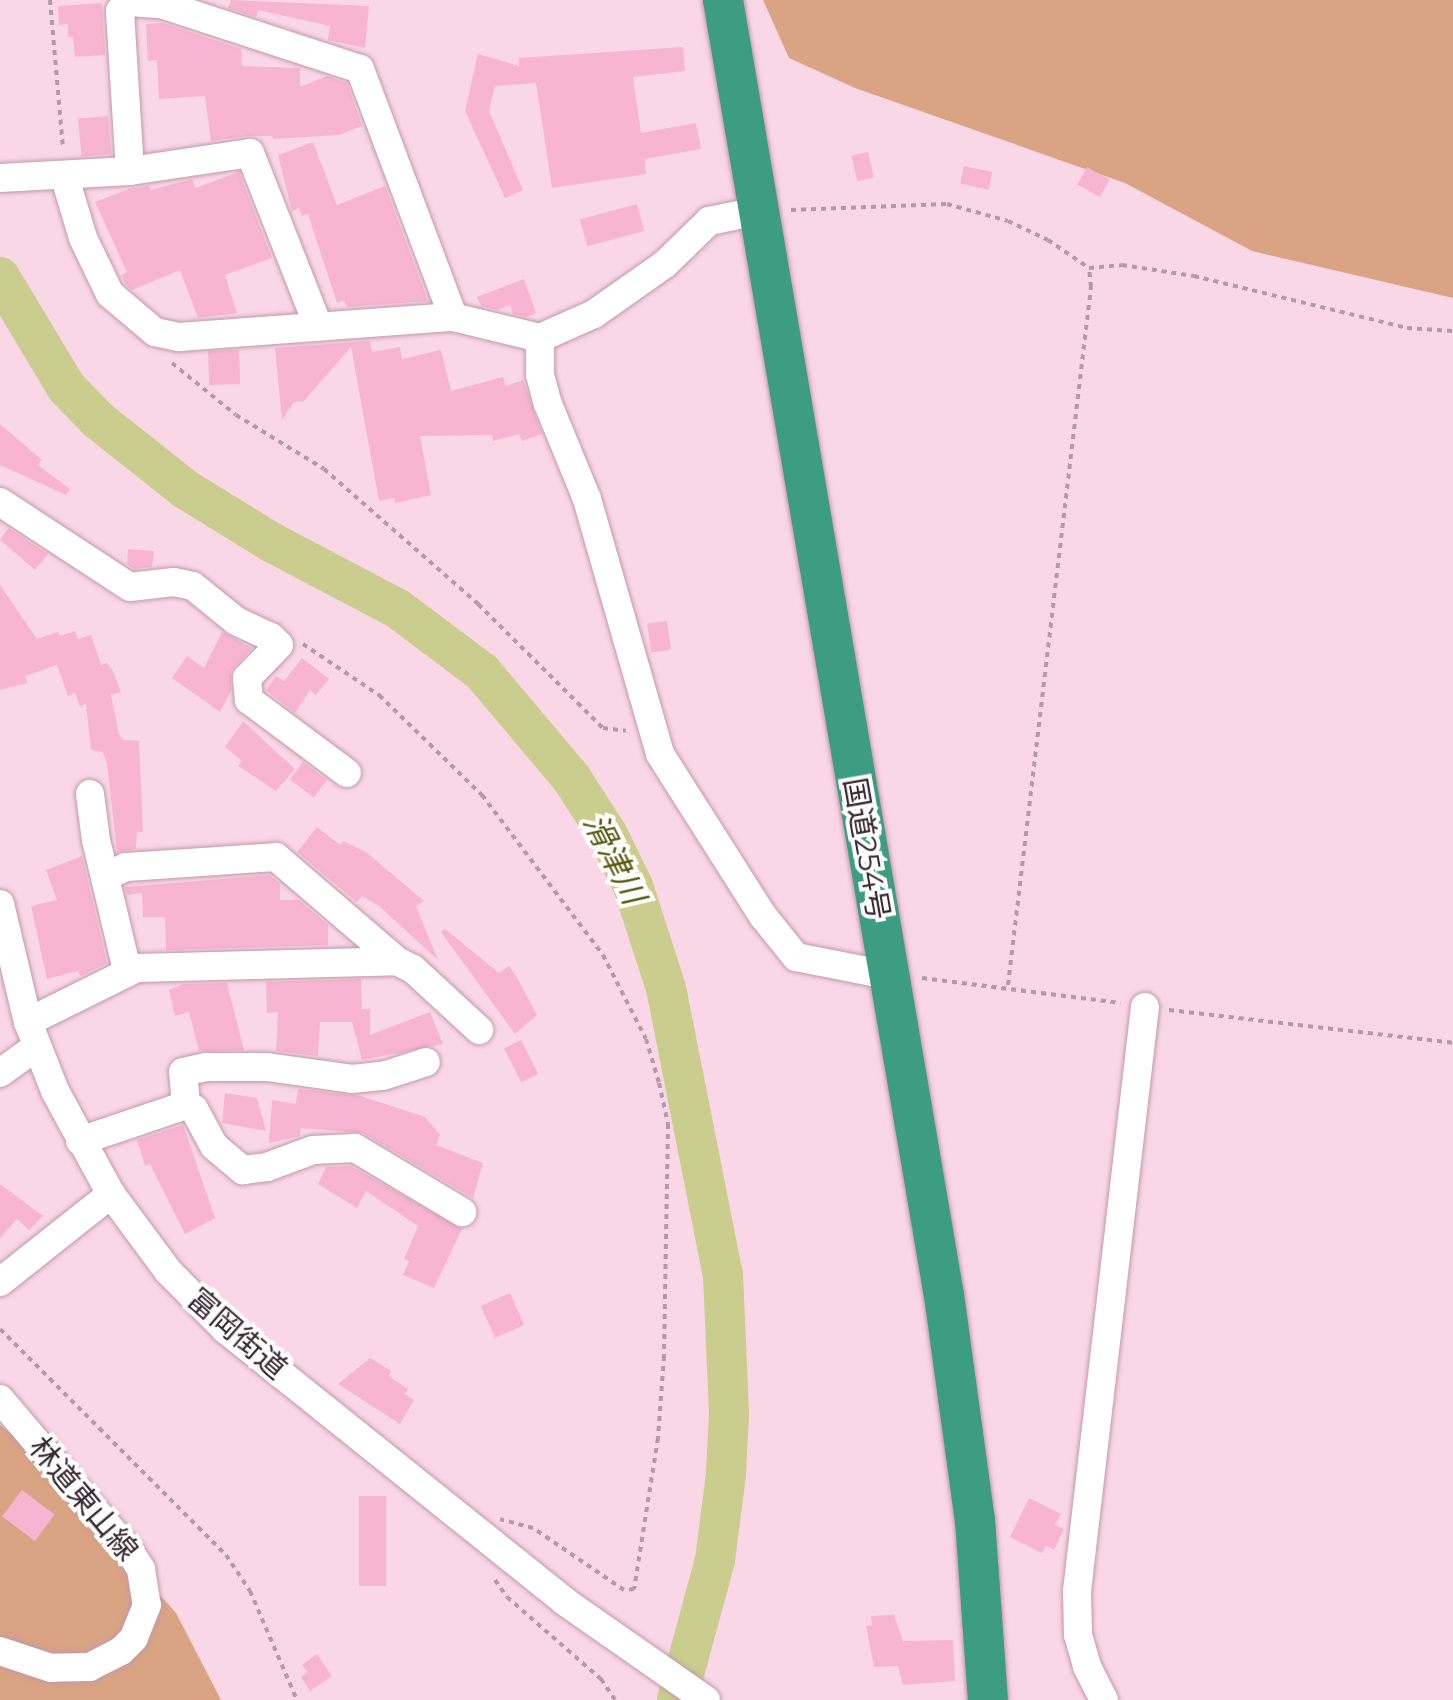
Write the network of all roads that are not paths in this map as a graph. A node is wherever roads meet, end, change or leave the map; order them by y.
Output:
1 (723, 0) edge
2 (130, 171) junction
3 (0, 178) edge
4 (59, 178) junction
5 (758, 211) junction
6 (453, 317) junction
7 (318, 326) junction
8 (540, 338) junction
9 (0, 502) edge
10 (347, 773) dead end
11 (90, 794) dead end
12 (106, 876) junction
13 (0, 904) edge
14 (397, 961) junction
15 (127, 970) junction
16 (887, 975) junction
17 (1145, 1007) dead end
18 (479, 1030) dead end
19 (32, 1035) junction
20 (426, 1062) dead end
21 (0, 1073) edge
22 (186, 1104) junction
23 (80, 1141) junction
24 (111, 1194) junction
25 (462, 1212) dead end
26 (0, 1282) edge
27 (0, 1399) edge
28 (0, 1651) edge
29 (706, 1700) edge
30 (988, 1700) edge
31 (1104, 1700) edge

1 - 5 highway, 国道254号
2 - 4 street
2 - 6 street
2 - 7 street
3 - 4 street
4 - 7 street
5 - 8 street
5 - 16 highway, 国道254号
6 - 7 street
6 - 8 street
8 - 16 street
9 - 10 street
11 - 12 street
12 - 14 street
12 - 15 street
13 - 19 street, 富岡街道
14 - 15 street
14 - 18 street
15 - 19 street
16 - 30 highway, 国道254号
17 - 31 street
19 - 21 street
19 - 23 street, 富岡街道
20 - 22 street
22 - 23 street
22 - 25 street
23 - 24 street, 富岡街道
24 - 26 street
24 - 29 street, 富岡街道
27 - 28 street, 林道東山線

